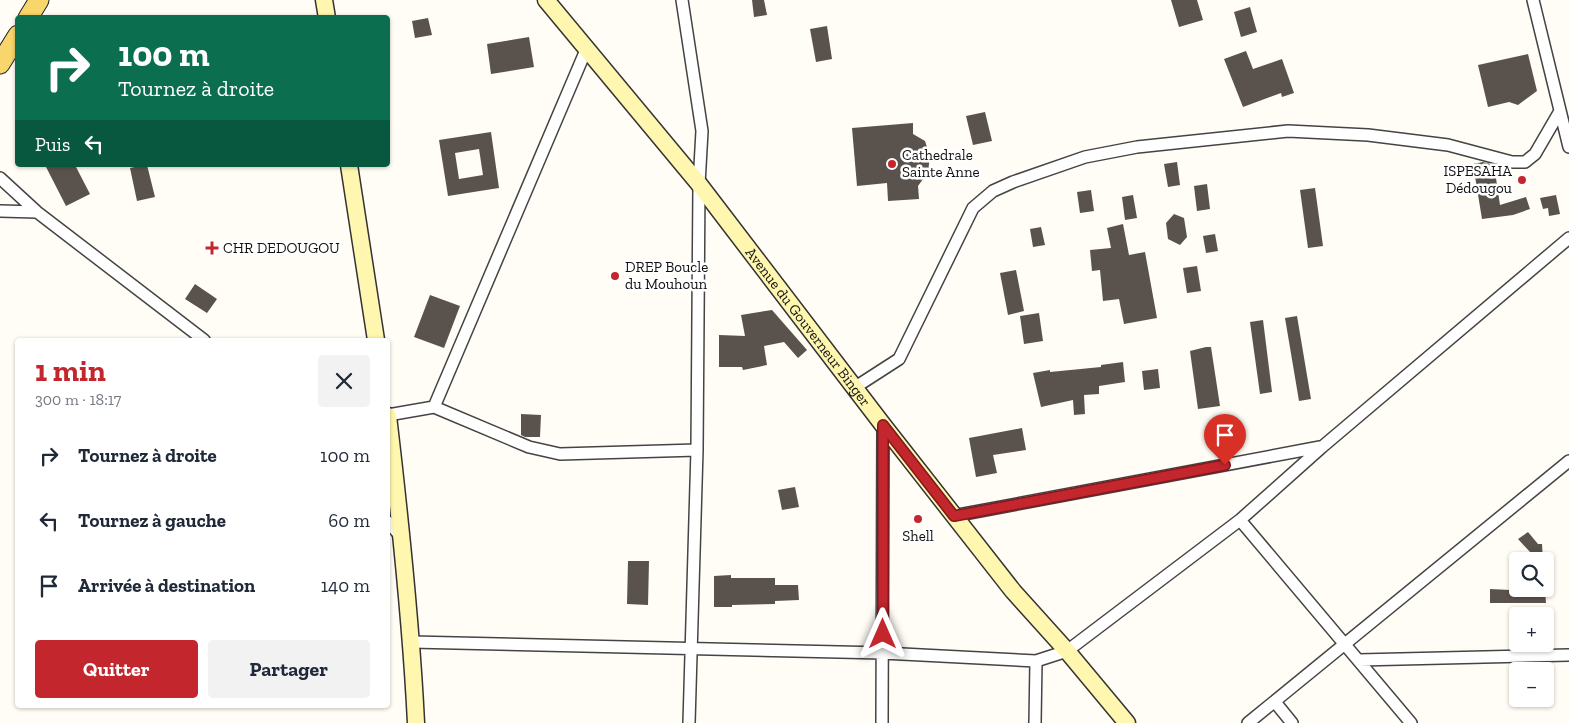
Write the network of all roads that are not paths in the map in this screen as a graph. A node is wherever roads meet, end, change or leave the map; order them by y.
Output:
1 (39, 0) edge
2 (324, 0) edge
3 (546, 0) edge
4 (682, 0) edge
5 (1534, 0) edge
6 (30, 15) edge
7 (326, 15) edge
8 (15, 40) edge
9 (586, 50) junction
10 (0, 64) edge
11 (1560, 111) junction
12 (1567, 128) edge
13 (1569, 147) edge
14 (349, 167) edge
15 (0, 178) edge
16 (699, 184) junction
17 (0, 211) edge
18 (37, 212) junction
19 (1569, 238) edge
20 (201, 338) edge
21 (376, 338) edge
22 (854, 388) junction
23 (434, 407) junction
24 (390, 415) edge
25 (883, 425) junction
26 (390, 432) edge
27 (1322, 447) junction
28 (696, 450) junction
29 (1569, 461) edge
30 (954, 516) junction
31 (1240, 520) junction
32 (390, 524) edge
33 (403, 539) junction
34 (412, 642) junction
35 (1346, 645) junction
36 (691, 648) junction
37 (1067, 651) junction
38 (883, 653) junction
39 (1569, 655) edge
40 (1359, 660) junction
41 (1036, 661) junction
42 (1275, 702) junction
43 (416, 723) edge
44 (689, 723) edge
45 (882, 723) edge
46 (1035, 723) edge
47 (1127, 723) edge
48 (1248, 723) edge
49 (1292, 723) edge
50 (1411, 723) edge

1 - 6 main road
2 - 7 main road
3 - 9 main road, Avenue du Gouverneur Binger
4 - 16 street
5 - 11 street
8 - 10 main road
9 - 16 main road, Avenue du Gouverneur Binger
9 - 23 street
11 - 12 street
11 - 22 street
12 - 13 street
14 - 21 main road
15 - 18 street
16 - 22 main road, Avenue du Gouverneur Binger
16 - 28 street
17 - 18 street
18 - 20 street
19 - 27 street
22 - 25 main road, Avenue du Gouverneur Binger
23 - 24 street
23 - 28 street
25 - 30 main road, Avenue du Gouverneur Binger
25 - 38 street
26 - 33 main road
27 - 30 street
27 - 31 street
28 - 36 street
29 - 35 street
30 - 37 main road, Avenue du Gouverneur Binger
31 - 35 street
31 - 37 street
32 - 33 street
33 - 34 main road
34 - 36 street
34 - 43 main road
35 - 40 street
35 - 42 street
36 - 38 street
36 - 44 street
37 - 41 street
37 - 47 main road, Avenue du Gouverneur Binger
38 - 41 street
38 - 45 street
39 - 40 street
40 - 50 street
41 - 46 street
42 - 48 street
42 - 49 street

